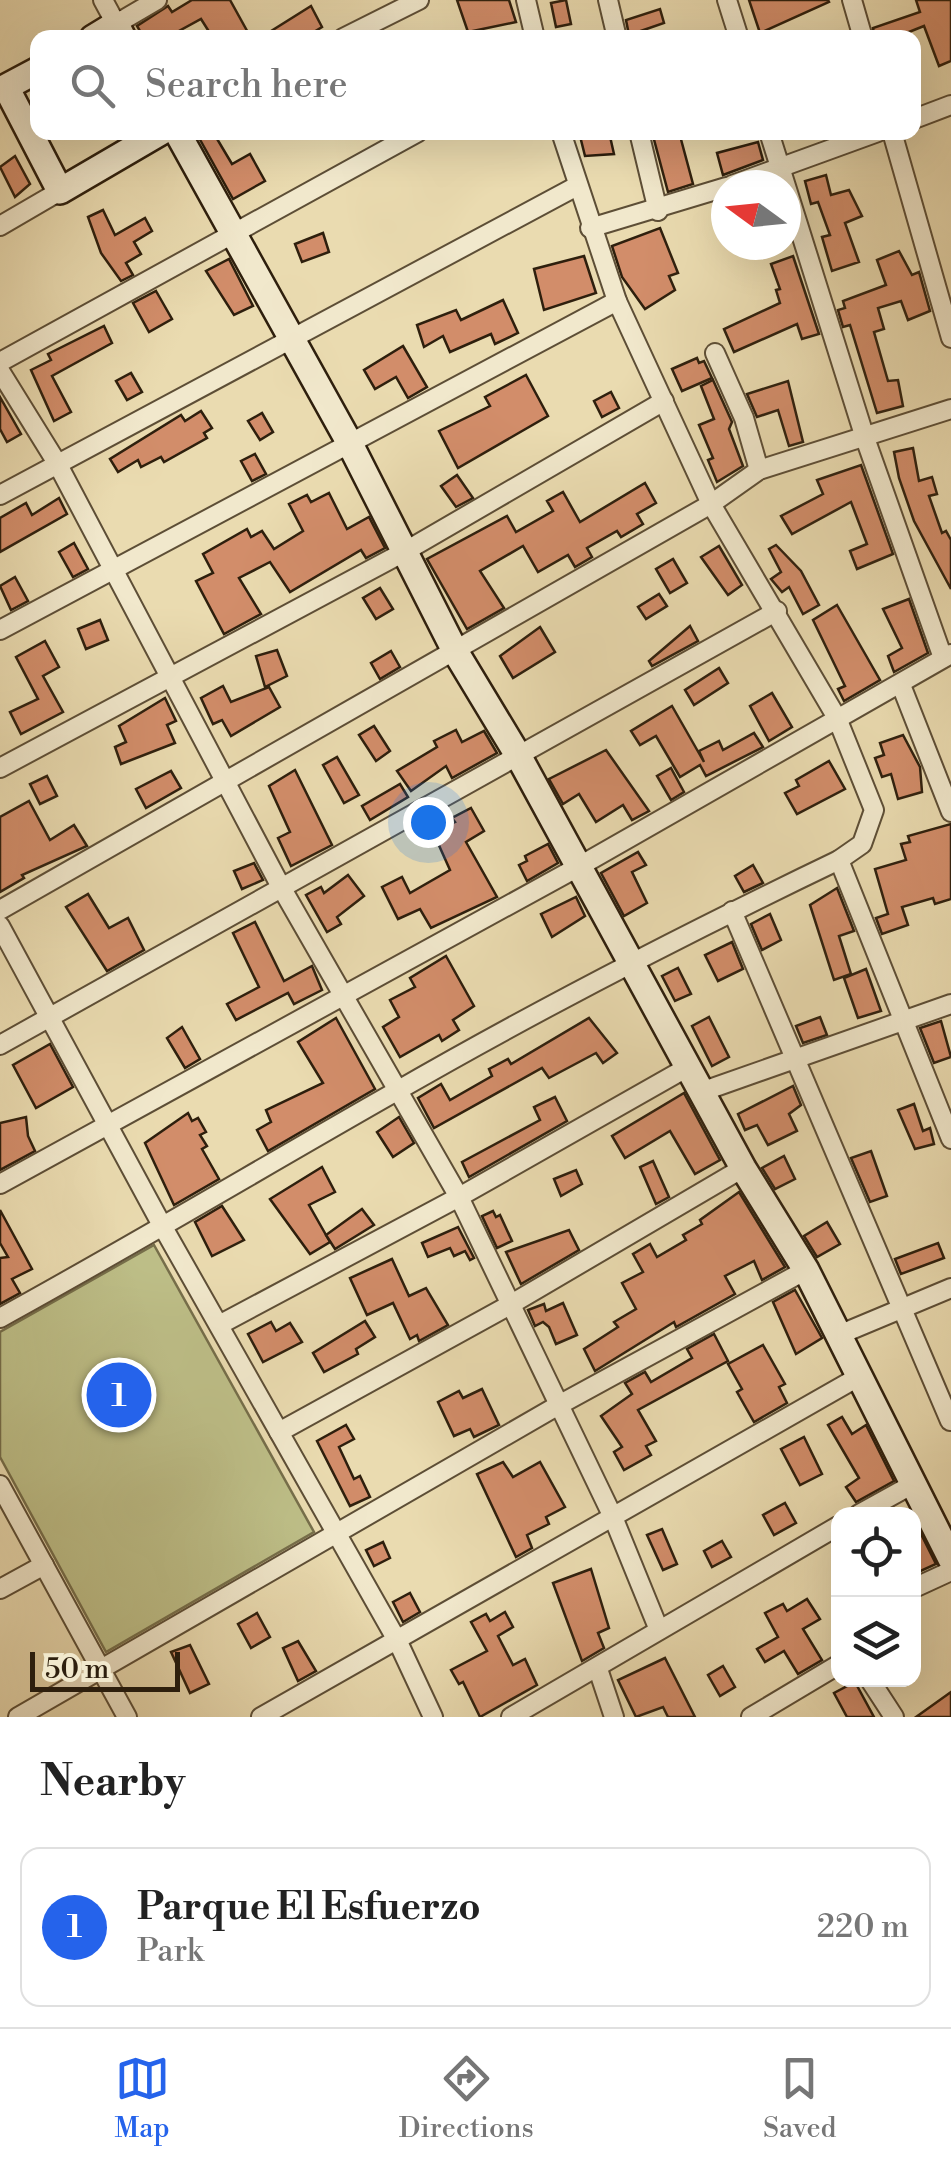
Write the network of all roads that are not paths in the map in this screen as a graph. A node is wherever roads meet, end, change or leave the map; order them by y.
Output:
1 (103, 0) edge
2 (158, 0) edge
3 (419, 0) edge
4 (526, 0) edge
5 (608, 0) edge
6 (727, 0) edge
7 (852, 0) edge
8 (119, 30) edge
9 (121, 30) edge
10 (359, 30) edge
11 (533, 30) edge
12 (614, 30) edge
13 (736, 30) edge
14 (861, 30) edge
15 (30, 74) edge
16 (3, 89) edge
17 (951, 105) edge
18 (921, 116) edge
19 (30, 138) edge
20 (31, 140) edge
21 (148, 140) edge
22 (182, 140) edge
23 (403, 140) edge
24 (563, 140) edge
25 (641, 140) edge
26 (772, 140) edge
27 (856, 140) edge
28 (894, 140) edge
29 (781, 168) junction
30 (775, 170) edge
31 (576, 186) junction
32 (60, 192) junction
33 (711, 192) edge
34 (658, 211) junction
35 (0, 226) edge
36 (590, 228) junction
37 (234, 232) junction
38 (617, 300) junction
39 (291, 335) junction
40 (951, 338) edge
41 (715, 353) dead end
42 (0, 362) edge
43 (0, 372) edge
44 (664, 402) junction
45 (951, 408) edge
46 (865, 438) junction
47 (349, 442) junction
48 (57, 464) junction
49 (758, 470) junction
50 (0, 495) edge
51 (711, 504) junction
52 (404, 552) junction
53 (112, 568) junction
54 (777, 610) junction
55 (0, 630) edge
56 (455, 651) junction
57 (947, 656) edge
58 (170, 675) junction
59 (901, 685) junction
60 (837, 718) junction
61 (520, 756) junction
62 (0, 768) edge
63 (224, 780) junction
64 (951, 812) edge
65 (839, 860) junction
66 (578, 866) junction
67 (281, 887) junction
68 (0, 910) edge
69 (732, 912) junction
70 (0, 926) edge
71 (633, 964) junction
72 (343, 995) junction
73 (951, 1004) edge
74 (51, 1016) junction
75 (901, 1024) junction
76 (0, 1045) edge
77 (797, 1060) junction
78 (688, 1067) junction
79 (397, 1090) junction
80 (701, 1092) junction
81 (109, 1125) junction
82 (951, 1139) edge
83 (743, 1168) junction
84 (0, 1184) edge
85 (459, 1198) junction
86 (164, 1229) junction
87 (806, 1270) junction
88 (951, 1288) edge
89 (508, 1306) junction
90 (902, 1310) junction
91 (0, 1318) edge
92 (219, 1325) junction
93 (841, 1334) junction
94 (860, 1376) junction
95 (557, 1406) junction
96 (950, 1422) edge
97 (280, 1432) junction
98 (914, 1482) junction
99 (0, 1485) edge
100 (871, 1507) edge
101 (613, 1517) junction
102 (831, 1530) edge
103 (338, 1536) junction
104 (951, 1559) edge
105 (44, 1565) junction
106 (951, 1571) edge
107 (921, 1585) edge
108 (0, 1588) edge
109 (659, 1630) junction
110 (398, 1642) junction
111 (598, 1669) junction
112 (101, 1670) junction
113 (831, 1670) edge
114 (875, 1687) edge
115 (18, 1717) edge
116 (127, 1717) edge
117 (261, 1717) edge
118 (434, 1717) edge
119 (511, 1717) edge
120 (614, 1717) edge
121 (751, 1717) edge
122 (894, 1717) edge

1 - 8 street
2 - 9 street
3 - 10 street
4 - 11 street
5 - 12 street
6 - 13 street
7 - 14 street
15 - 16 street
16 - 19 street
17 - 18 street
20 - 32 street
21 - 32 street
22 - 37 street
23 - 37 street
24 - 31 street
25 - 34 street
26 - 29 street
27 - 29 street
28 - 40 street
29 - 30 street
29 - 46 street
31 - 36 street
31 - 39 street
32 - 35 street
33 - 34 street
34 - 36 street
36 - 38 street
37 - 39 street
37 - 42 street
38 - 44 street
38 - 47 street
39 - 47 street
39 - 48 street
41 - 49 street
43 - 48 street
44 - 51 street
44 - 52 street
45 - 46 street
46 - 49 street
46 - 57 street
47 - 52 street
47 - 53 street
48 - 50 street
48 - 53 street
49 - 51 street
51 - 54 street
51 - 56 street
52 - 56 street
52 - 58 street
53 - 55 street
53 - 58 street
54 - 60 street
54 - 61 street
56 - 61 street
56 - 63 street
57 - 59 street
58 - 62 street
58 - 63 street
59 - 60 street
59 - 64 street
60 - 65 street
60 - 66 street
61 - 66 street
61 - 67 street
63 - 67 street
63 - 68 street
65 - 69 street
65 - 75 street
66 - 71 street
66 - 72 street
67 - 72 street
67 - 74 street
69 - 71 street
69 - 77 street
70 - 74 street
71 - 78 street
71 - 79 street
72 - 79 street
72 - 81 street
73 - 75 street
74 - 76 street
74 - 81 street
75 - 77 street
75 - 82 street
77 - 80 street
77 - 90 street
78 - 80 street
78 - 85 street
79 - 85 street
79 - 86 street
80 - 83 street
81 - 84 street
81 - 86 street
83 - 87 street
83 - 89 street
85 - 89 street
85 - 92 street
86 - 91 street
86 - 92 street
87 - 93 street
87 - 95 street
88 - 90 street
89 - 95 street
89 - 97 street
90 - 93 street
90 - 96 street
92 - 97 street
93 - 94 street
94 - 98 street
94 - 101 street
95 - 101 street
95 - 103 street
97 - 103 street
98 - 100 street
98 - 104 street
99 - 105 street
101 - 109 street
101 - 110 street
102 - 109 street
103 - 110 street
103 - 112 street
105 - 108 street
105 - 112 street
106 - 107 street
109 - 111 street
110 - 117 street
110 - 118 street
111 - 119 street
111 - 120 street
112 - 115 street
112 - 116 street
113 - 121 street
114 - 122 street

